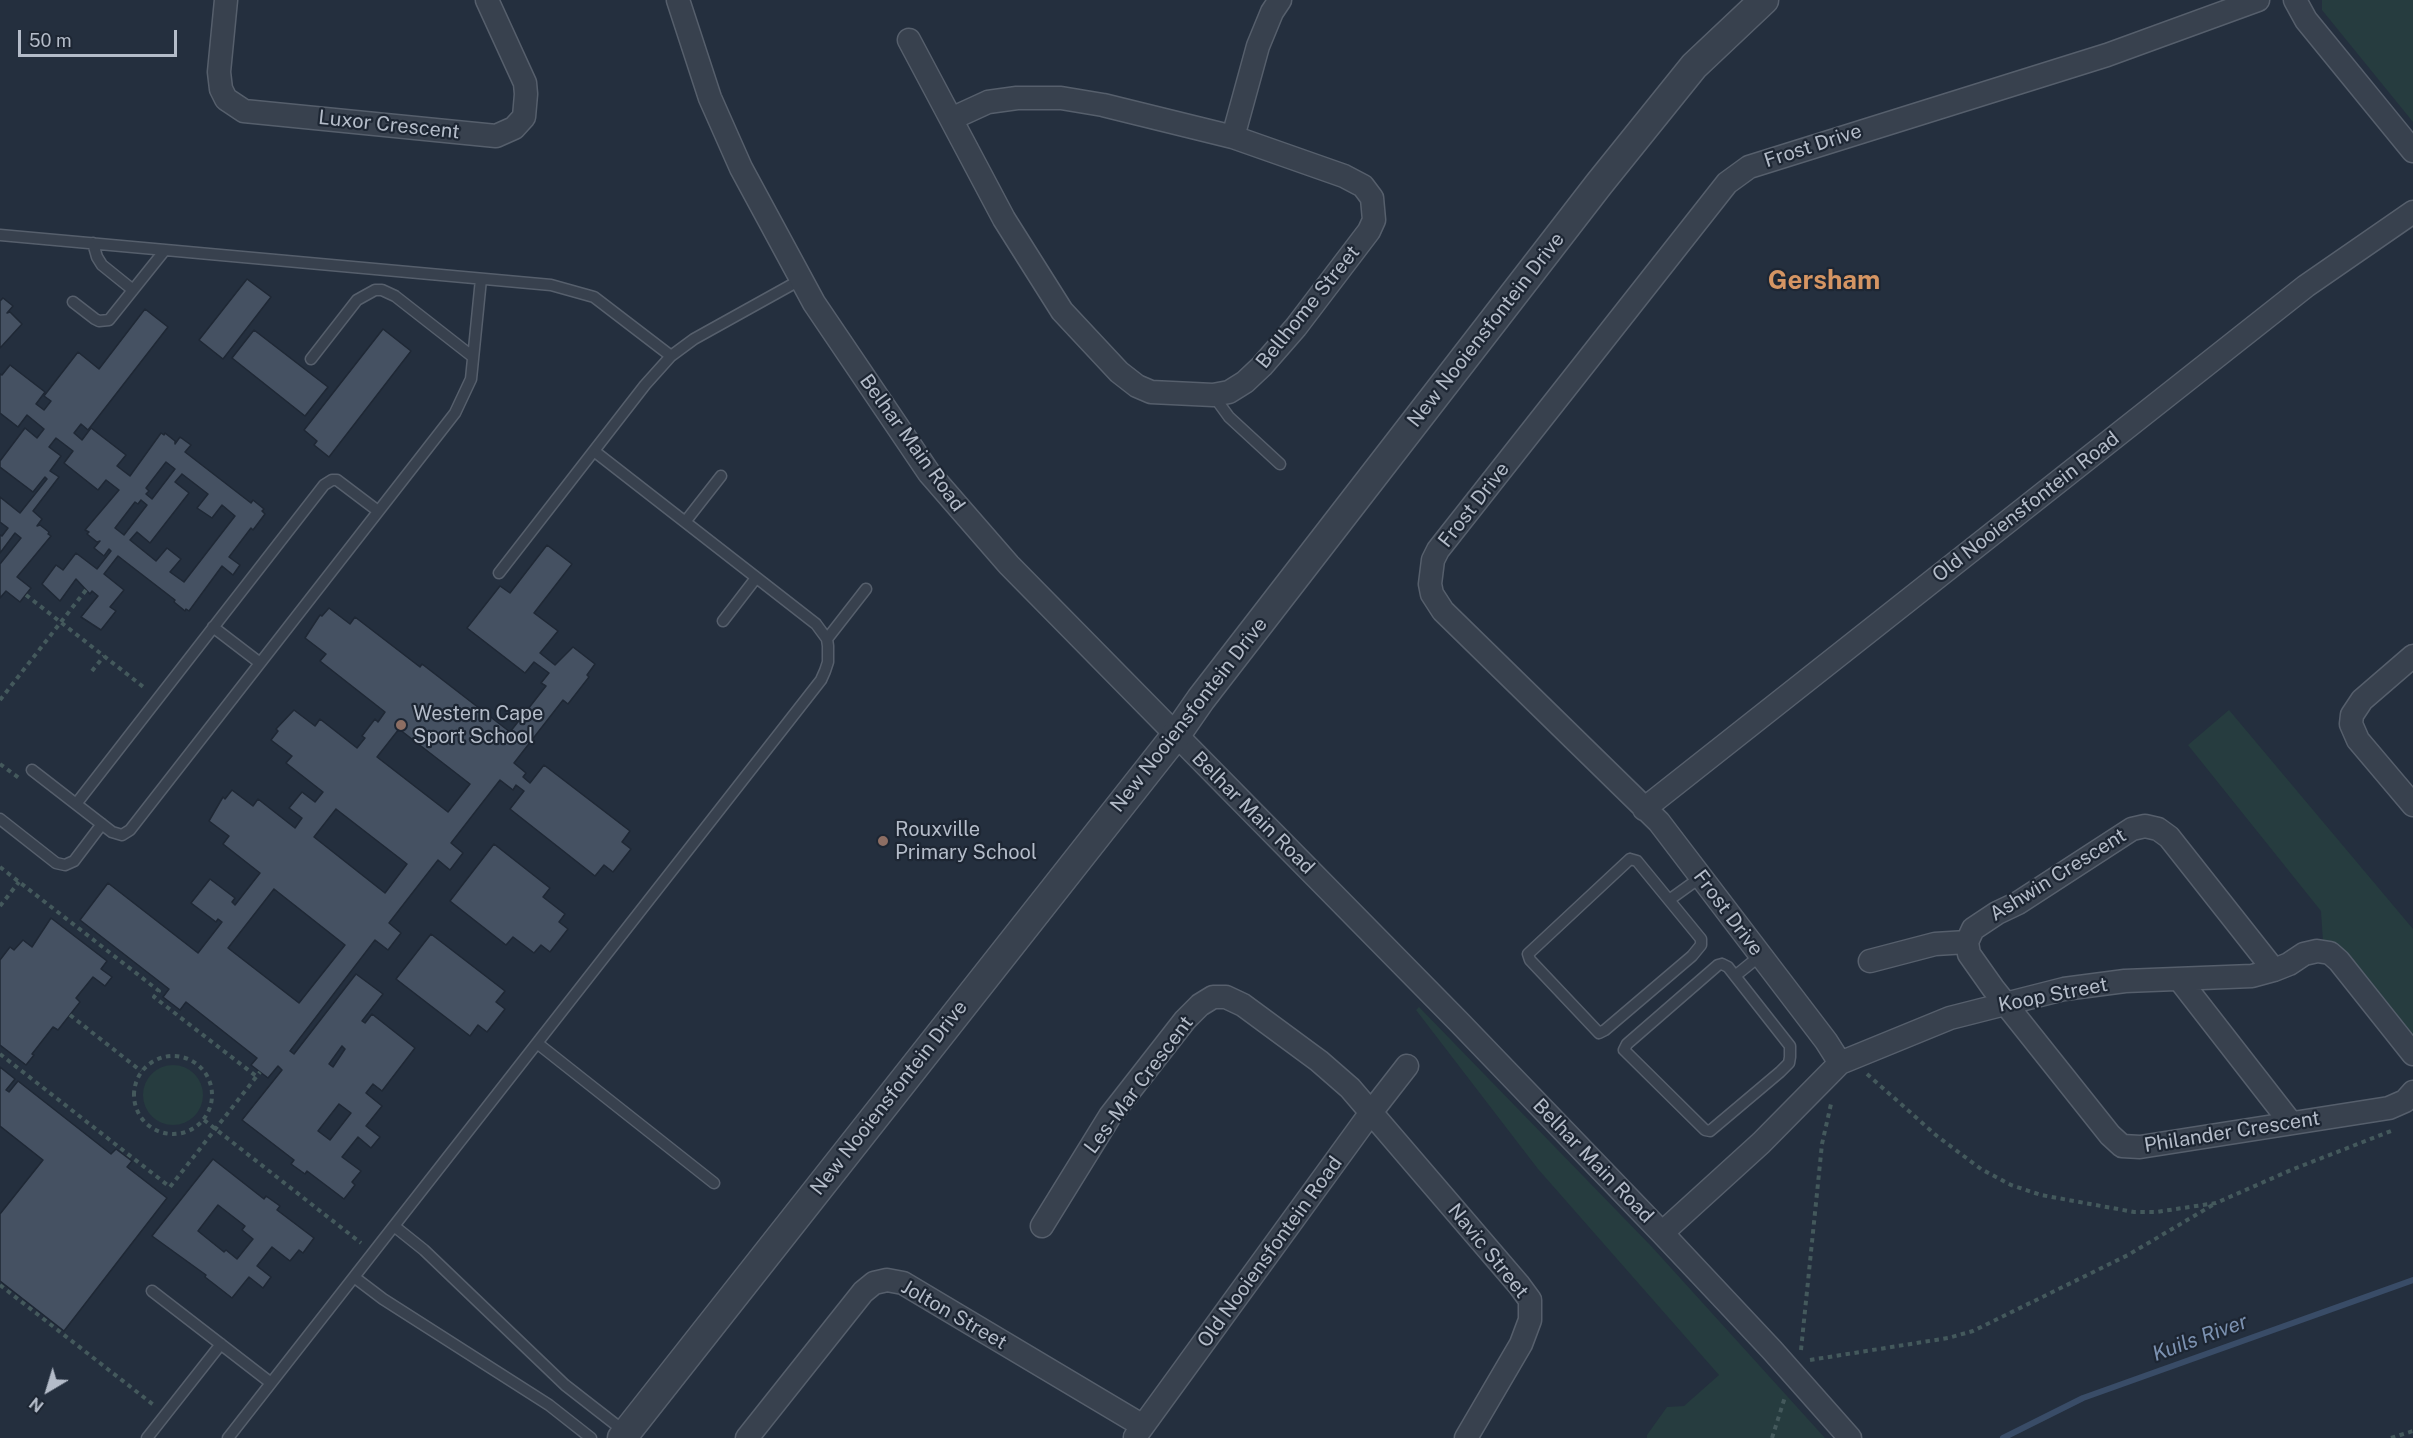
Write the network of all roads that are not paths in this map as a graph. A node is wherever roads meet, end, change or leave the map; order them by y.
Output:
1 (226, 0) edge
2 (487, 0) edge
3 (678, 0) edge
4 (1280, 0) edge
5 (1764, 0) edge
6 (2258, 0) edge
7 (2295, 0) edge
8 (909, 40) dead end
9 (951, 119) junction
10 (1233, 137) junction
11 (2413, 151) edge
12 (2413, 212) edge
13 (0, 235) edge
14 (93, 243) junction
15 (165, 250) junction
16 (481, 279) junction
17 (802, 279) junction
18 (133, 290) junction
19 (73, 302) dead end
20 (671, 356) junction
21 (473, 357) junction
22 (311, 360) dead end
23 (1213, 395) junction
24 (594, 451) junction
25 (1280, 464) dead end
26 (721, 476) dead end
27 (378, 511) junction
28 (685, 522) junction
29 (499, 573) dead end
30 (756, 578) junction
31 (866, 589) dead end
32 (723, 621) dead end
33 (213, 627) junction
34 (826, 639) junction
35 (2413, 656) edge
36 (260, 663) junction
37 (1176, 735) junction
38 (32, 770) dead end
39 (76, 804) junction
40 (2413, 805) edge
41 (1644, 809) junction
42 (0, 819) edge
43 (102, 824) junction
44 (1701, 877) junction
45 (1669, 900) junction
46 (1967, 942) junction
47 (1761, 956) junction
48 (1870, 961) dead end
49 (2274, 970) junction
50 (1735, 976) junction
51 (2179, 979) junction
52 (2005, 1003) junction
53 (537, 1043) junction
54 (2413, 1054) edge
55 (1407, 1066) dead end
56 (1834, 1069) junction
57 (2413, 1092) edge
58 (1371, 1111) junction
59 (2291, 1123) junction
60 (714, 1183) dead end
61 (394, 1226) junction
62 (1042, 1226) dead end
63 (1662, 1233) junction
64 (354, 1277) junction
65 (152, 1291) dead end
66 (221, 1344) junction
67 (271, 1383) junction
68 (1843, 1431) edge
69 (1138, 1432) edge
70 (625, 1435) edge
71 (147, 1438) edge
72 (228, 1438) edge
73 (591, 1438) edge
74 (747, 1438) edge
75 (1466, 1438) edge

1 - 2 street, Luxor Crescent
3 - 17 street, Belhar Main Road
4 - 10 street
5 - 37 street, New Nooiensfontein Drive
6 - 41 street, Frost Drive
7 - 11 street
8 - 9 street, Bellhome Street
9 - 10 street, Bellhome Street
9 - 23 street, Bellhome Street
10 - 23 street, Bellhome Street
12 - 41 street, Old Nooiensfontein Road
13 - 14 lane
14 - 15 lane
14 - 18 lane
15 - 16 lane
15 - 18 lane
16 - 20 lane
16 - 21 lane
17 - 20 lane
17 - 37 street, Belhar Main Road
18 - 19 lane
20 - 24 lane
21 - 22 lane
21 - 27 lane
23 - 25 lane
24 - 28 lane
24 - 29 lane
26 - 28 lane
27 - 33 lane
27 - 36 lane
28 - 30 lane
30 - 32 lane
30 - 34 lane
31 - 34 lane
33 - 36 lane
33 - 39 lane
34 - 53 lane
35 - 40 street
36 - 43 lane
37 - 63 street, Belhar Main Road
37 - 70 street, New Nooiensfontein Drive
38 - 39 lane
39 - 43 lane
41 - 44 street, Frost Drive
42 - 43 lane
44 - 45 lane
44 - 47 street, Frost Drive
45 - 45 lane
46 - 48 street
46 - 49 street, Ashwin Crescent
46 - 52 street
47 - 50 lane
47 - 56 street, Frost Drive
49 - 51 street, Koop Street
49 - 54 street
50 - 50 lane
51 - 52 street, Koop Street
51 - 59 street
52 - 56 street, Koop Street
52 - 59 street, Philander Crescent
53 - 60 lane
53 - 61 lane
55 - 58 street, Old Nooiensfontein Road
56 - 63 street
57 - 59 street, Philander Crescent
58 - 62 street, Les-Mar Crescent
58 - 69 street, Old Nooiensfontein Road
58 - 75 street, Navic Street
61 - 64 lane
61 - 70 lane
63 - 68 street, Belhar Main Road
64 - 67 lane
64 - 73 lane
65 - 66 lane
66 - 67 lane
66 - 71 lane
67 - 72 lane
69 - 74 street, Jolton Street

